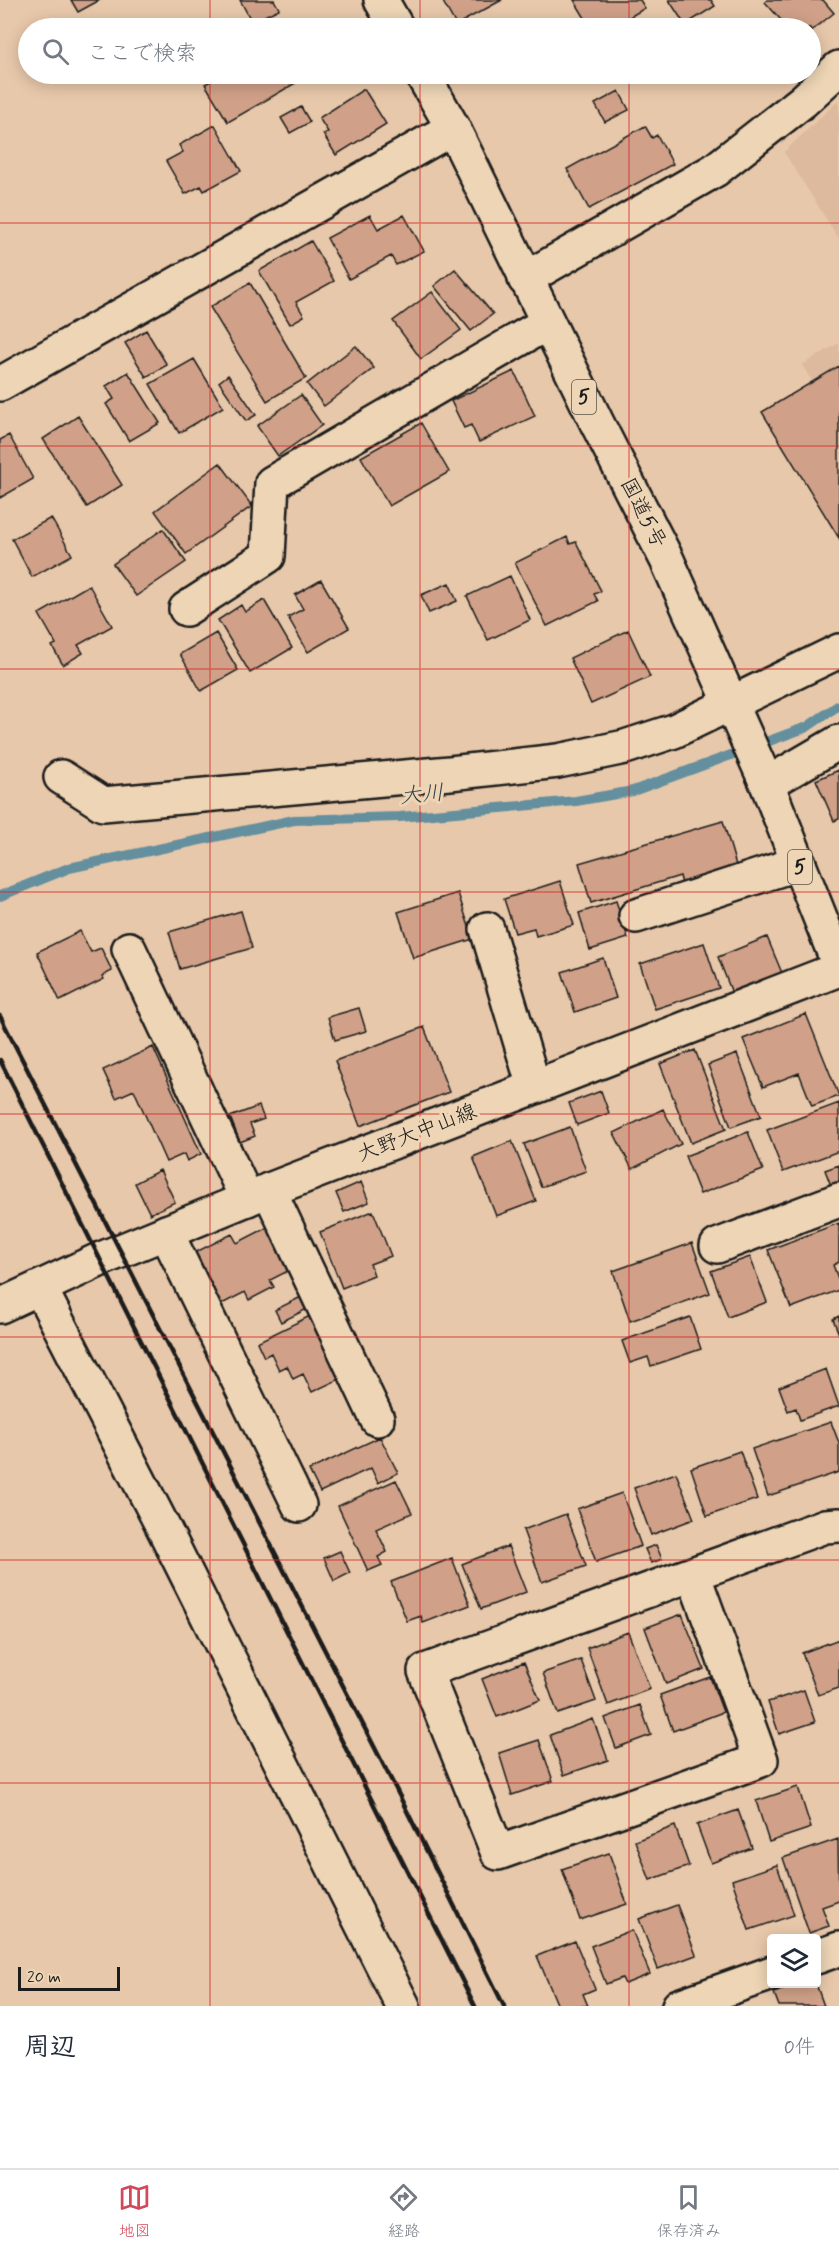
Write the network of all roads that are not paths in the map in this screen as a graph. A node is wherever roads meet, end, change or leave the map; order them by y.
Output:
1 (381, 0) edge
2 (391, 18) edge
3 (839, 68) edge
4 (428, 84) edge
5 (453, 128) junction
6 (525, 279) junction
7 (548, 323) junction
8 (0, 384) edge
9 (186, 609) dead end
10 (839, 651) edge
11 (735, 714) junction
12 (839, 742) edge
13 (61, 777) dead end
14 (763, 777) junction
15 (799, 863) junction
16 (636, 916) dead end
17 (487, 929) dead end
18 (129, 949) dead end
19 (839, 967) edge
20 (534, 1087) junction
21 (258, 1195) junction
22 (839, 1200) edge
23 (166, 1232) junction
24 (717, 1246) dead end
25 (40, 1288) junction
26 (0, 1306) edge
27 (377, 1419) dead end
28 (299, 1505) dead end
29 (839, 1525) edge
30 (693, 1574) junction
31 (839, 1949) edge
32 (821, 1955) edge
33 (767, 1974) edge
34 (403, 2006) edge
35 (679, 2006) edge

1 - 2 main road
3 - 6 main road
4 - 5 main road, 国道5号 / 5
5 - 6 main road, 国道5号 / 5
5 - 8 main road
6 - 7 main road, 国道5号 / 5
7 - 9 main road
7 - 11 main road, 国道5号 / 5
10 - 11 main road
11 - 13 main road
11 - 14 main road, 国道5号 / 5
12 - 14 main road
14 - 15 main road, 国道5号 / 5
15 - 16 main road
15 - 19 main road, 国道5号 / 5
17 - 20 main road
18 - 21 main road
19 - 20 main road, 大野大中山線
20 - 21 main road, 大野大中山線
21 - 23 main road, 大野大中山線
21 - 27 main road
22 - 24 main road
23 - 25 main road, 大野大中山線
23 - 28 main road
25 - 26 main road, 大野大中山線
25 - 34 main road
29 - 30 main road
30 - 30 main road
31 - 32 main road
33 - 35 main road

